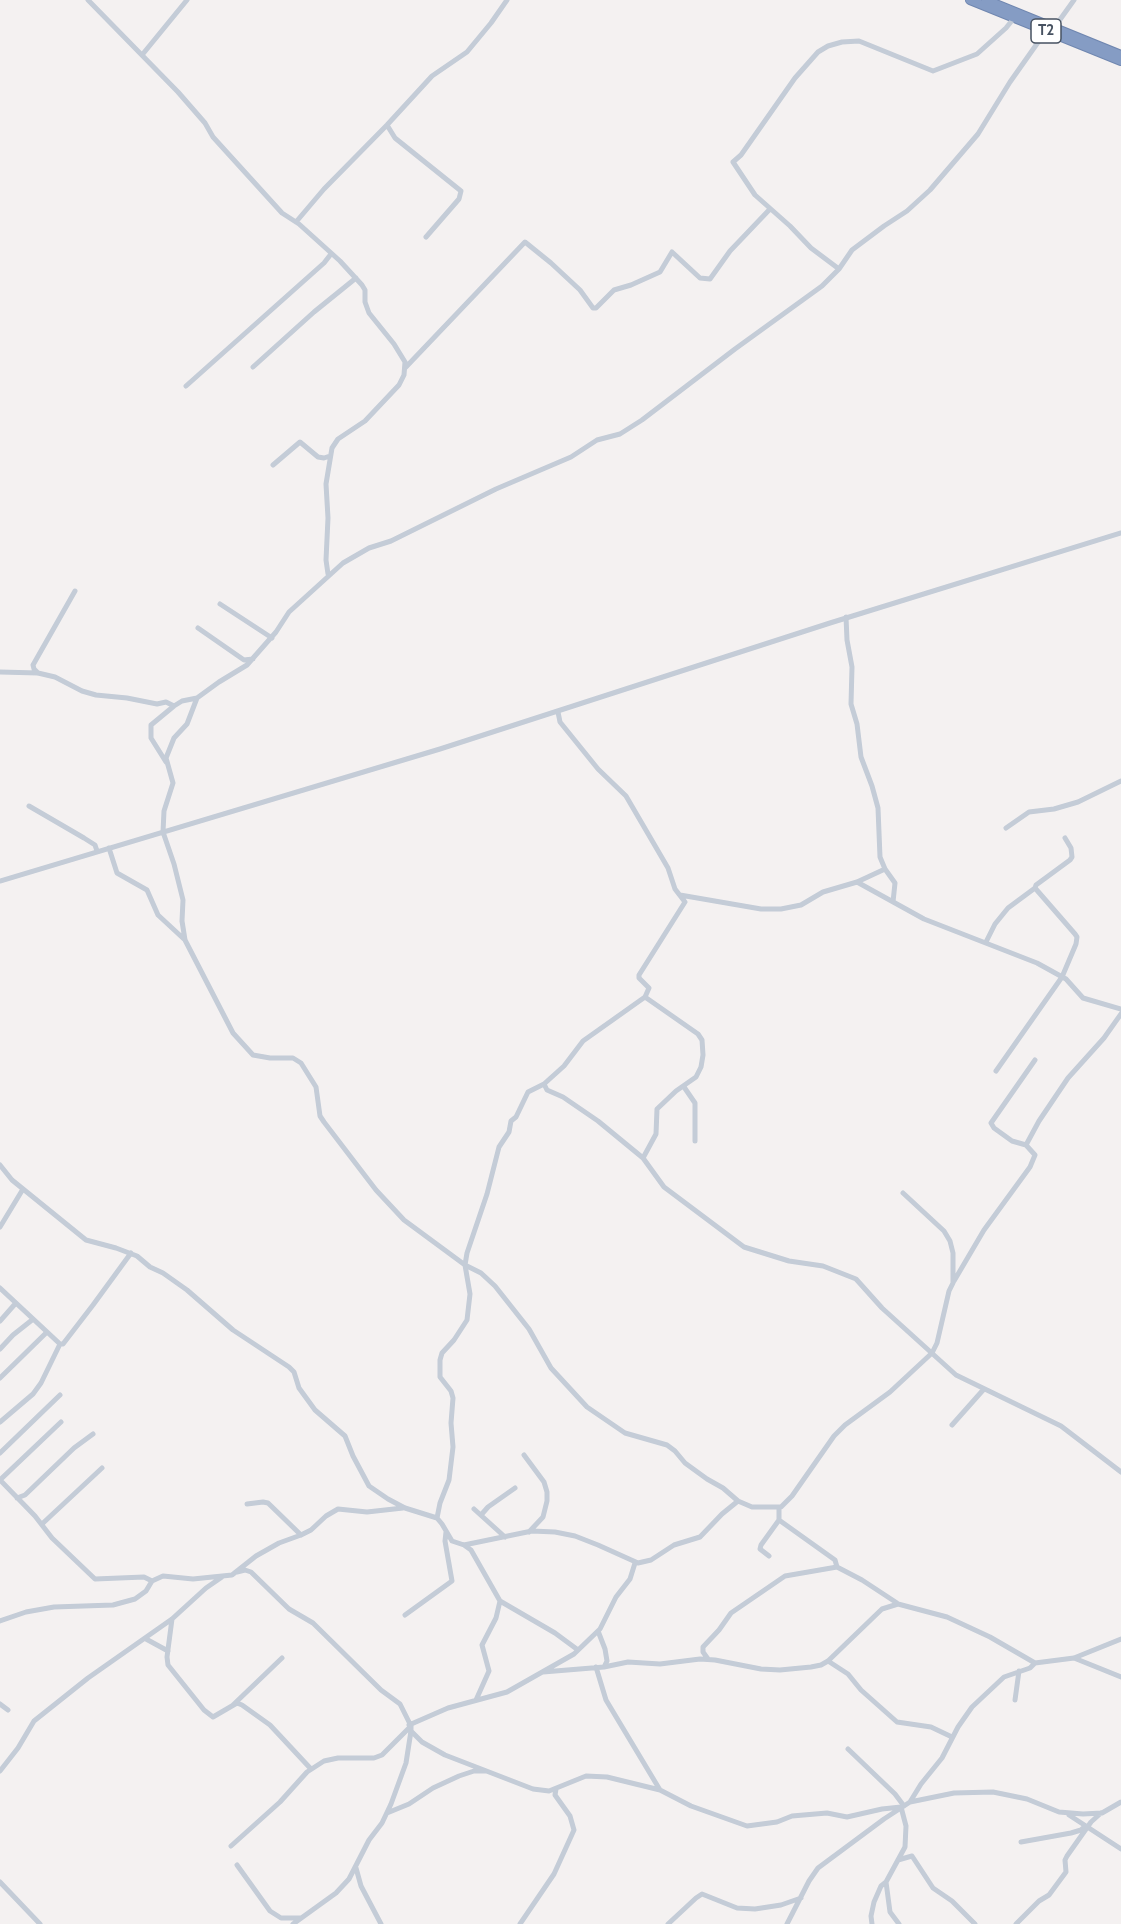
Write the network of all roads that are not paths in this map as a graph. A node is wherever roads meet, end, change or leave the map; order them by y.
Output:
1 (88, 0) edge
2 (187, 0) edge
3 (507, 0) edge
4 (970, 0) edge
5 (986, 0) edge
6 (1074, 0) edge
7 (1014, 18) junction
8 (1050, 29) junction
9 (142, 55) junction
10 (1121, 55) edge
11 (1121, 61) edge
12 (387, 125) junction
13 (770, 209) junction
14 (296, 222) junction
15 (426, 237) dead end
16 (331, 254) junction
17 (839, 269) junction
18 (356, 278) junction
19 (253, 367) dead end
20 (406, 367) junction
21 (186, 386) dead end
22 (330, 456) junction
23 (273, 465) dead end
24 (1121, 533) edge
25 (328, 574) junction
26 (75, 591) dead end
27 (220, 604) dead end
28 (846, 617) junction
29 (198, 628) dead end
30 (272, 638) junction
31 (253, 659) junction
32 (0, 672) edge
33 (38, 673) junction
34 (197, 698) junction
35 (174, 706) junction
36 (558, 712) junction
37 (166, 762) junction
38 (1121, 781) edge
39 (28, 806) dead end
40 (1006, 828) dead end
41 (163, 832) junction
42 (1065, 838) dead end
43 (109, 848) junction
44 (97, 851) junction
45 (885, 869) junction
46 (0, 881) edge
47 (857, 882) junction
48 (1035, 888) junction
49 (680, 895) junction
50 (893, 902) junction
51 (185, 940) junction
52 (986, 942) junction
53 (1062, 977) junction
54 (645, 997) junction
55 (1121, 1009) edge
56 (1121, 1014) edge
57 (1035, 1060) dead end
58 (996, 1071) dead end
59 (544, 1084) junction
60 (684, 1087) junction
61 (695, 1141) dead end
62 (1026, 1145) junction
63 (643, 1158) junction
64 (0, 1166) edge
65 (23, 1189) junction
66 (903, 1193) dead end
67 (0, 1227) edge
68 (131, 1253) junction
69 (465, 1265) junction
70 (953, 1283) junction
71 (0, 1288) edge
72 (15, 1304) junction
73 (32, 1320) junction
74 (0, 1321) edge
75 (47, 1332) junction
76 (60, 1344) junction
77 (0, 1349) edge
78 (932, 1353) junction
79 (0, 1378) edge
80 (984, 1389) junction
81 (60, 1395) dead end
82 (0, 1422) edge
83 (61, 1422) dead end
84 (952, 1425) dead end
85 (93, 1434) dead end
86 (0, 1453) edge
87 (524, 1455) dead end
88 (102, 1468) dead end
89 (1121, 1473) edge
90 (0, 1480) edge
91 (514, 1488) dead end
92 (17, 1498) junction
93 (738, 1501) junction
94 (247, 1504) dead end
95 (405, 1508) junction
96 (779, 1508) junction
97 (474, 1509) dead end
98 (481, 1515) junction
99 (436, 1518) junction
100 (779, 1520) junction
101 (42, 1524) junction
102 (446, 1532) junction
103 (529, 1532) junction
104 (301, 1535) junction
105 (505, 1537) junction
106 (464, 1545) junction
107 (770, 1557) dead end
108 (635, 1563) junction
109 (837, 1567) junction
110 (237, 1572) junction
111 (224, 1576) junction
112 (152, 1581) junction
113 (500, 1601) junction
114 (898, 1604) junction
115 (405, 1616) dead end
116 (172, 1619) junction
117 (0, 1621) edge
118 (598, 1631) junction
119 (146, 1639) junction
120 (1121, 1639) edge
121 (578, 1650) junction
122 (168, 1651) junction
123 (282, 1658) dead end
124 (1074, 1658) junction
125 (708, 1659) junction
126 (828, 1661) junction
127 (1035, 1663) junction
128 (604, 1666) junction
129 (596, 1667) junction
130 (1019, 1671) junction
131 (543, 1672) junction
132 (1121, 1677) edge
133 (476, 1700) junction
134 (1015, 1701) dead end
135 (0, 1704) edge
136 (232, 1706) junction
137 (8, 1710) dead end
138 (410, 1727) junction
139 (952, 1737) junction
140 (848, 1749) dead end
141 (311, 1769) junction
142 (0, 1771) edge
143 (489, 1771) junction
144 (556, 1789) junction
145 (660, 1790) junction
146 (910, 1802) junction
147 (1121, 1802) edge
148 (902, 1806) junction
149 (387, 1813) junction
150 (1102, 1813) junction
151 (1068, 1814) junction
152 (1087, 1827) junction
153 (1021, 1842) dead end
154 (231, 1846) dead end
155 (1121, 1849) edge
156 (898, 1860) junction
157 (237, 1865) dead end
158 (355, 1868) junction
159 (0, 1882) edge
160 (886, 1882) junction
161 (801, 1898) junction
162 (302, 1918) junction
163 (40, 1924) edge
164 (293, 1924) edge
165 (381, 1924) edge
166 (520, 1924) edge
167 (668, 1924) edge
168 (787, 1924) edge
169 (872, 1924) edge
170 (899, 1924) edge
171 (975, 1924) edge
172 (1016, 1924) edge

1 - 9 street
2 - 9 street
3 - 12 street
4 - 7 highway, T2
5 - 8 highway, T2
6 - 8 street
7 - 8 highway, T2
7 - 13 street
8 - 10 highway, T2
8 - 11 highway, T2
8 - 17 street
9 - 14 street
12 - 14 street
12 - 15 street
13 - 17 street
13 - 20 street
14 - 16 street
16 - 18 street
16 - 21 street
17 - 25 street
18 - 19 street
18 - 20 street
20 - 22 street
22 - 23 street
22 - 25 street
24 - 28 street
25 - 30 street
26 - 33 street
27 - 30 street
28 - 36 street
28 - 45 street
29 - 31 street
30 - 31 street
31 - 34 street
32 - 33 street
33 - 35 street
34 - 35 street
34 - 37 street
35 - 37 street
36 - 41 street
36 - 49 street
37 - 41 street
38 - 40 street
39 - 44 street
41 - 43 street
41 - 51 street
42 - 48 street
43 - 44 street
43 - 51 street
44 - 46 street
45 - 47 street
45 - 50 street
47 - 49 street
47 - 50 street
48 - 52 street
48 - 53 street
49 - 54 street
50 - 52 street
51 - 69 street
52 - 53 street
53 - 55 street
53 - 58 street
54 - 59 street
54 - 60 street
56 - 62 street
57 - 62 street
59 - 63 street
59 - 69 street
60 - 61 street
60 - 63 street
62 - 70 street
63 - 78 street
64 - 65 street
65 - 67 street
65 - 68 street
66 - 70 street
68 - 76 street
68 - 95 street
69 - 93 street
69 - 99 street
70 - 78 street
71 - 72 street
72 - 73 street
72 - 74 street
73 - 75 street
73 - 77 street
75 - 76 street
75 - 79 street
76 - 82 street
78 - 80 street
78 - 96 street
80 - 84 street
80 - 89 street
81 - 86 street
83 - 90 street
85 - 92 street
87 - 103 street
88 - 101 street
90 - 92 street
91 - 98 street
92 - 101 street
93 - 96 street
93 - 108 street
94 - 104 street
95 - 99 street
95 - 104 street
96 - 100 street
97 - 98 street
98 - 105 street
99 - 102 street
100 - 107 street
100 - 109 street
101 - 112 street
102 - 106 street
102 - 115 street
103 - 105 street
103 - 108 street
104 - 110 street
105 - 106 street
106 - 113 street
108 - 118 street
109 - 114 street
109 - 125 street
110 - 111 street
110 - 138 street
111 - 112 street
111 - 116 street
112 - 117 street
113 - 121 street
113 - 133 street
114 - 126 street
114 - 127 street
116 - 119 street
116 - 122 street
118 - 121 street
118 - 128 street
119 - 122 street
119 - 142 street
120 - 124 street
121 - 131 street
122 - 136 street
123 - 136 street
124 - 127 street
124 - 132 street
125 - 126 street
125 - 128 street
126 - 139 street
127 - 130 street
128 - 129 street
129 - 131 street
129 - 145 street
130 - 134 street
130 - 139 street
131 - 133 street
133 - 138 street
135 - 137 street
136 - 141 street
138 - 141 street
138 - 143 street
138 - 149 street
139 - 146 street
140 - 148 street
141 - 154 street
143 - 144 street
143 - 149 street
144 - 145 street
144 - 166 street
145 - 148 street
146 - 148 street
146 - 151 street
147 - 150 street
148 - 156 street
148 - 161 street
149 - 158 street
150 - 151 street
150 - 152 street
151 - 152 street
152 - 153 street
152 - 155 street
152 - 172 street
156 - 160 street
156 - 171 street
157 - 162 street
158 - 162 street
158 - 165 street
159 - 163 street
160 - 169 street
160 - 170 street
161 - 167 street
161 - 168 street
162 - 164 street

